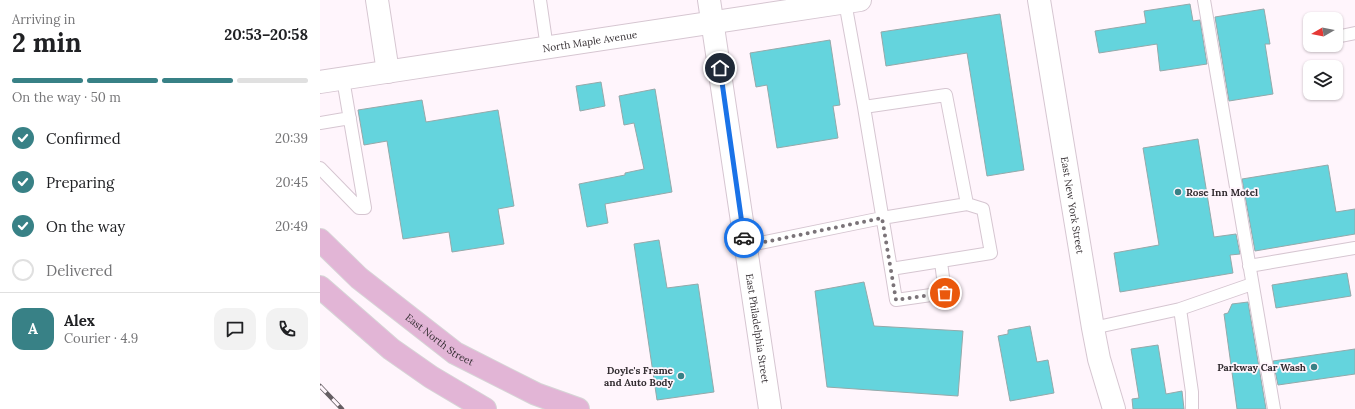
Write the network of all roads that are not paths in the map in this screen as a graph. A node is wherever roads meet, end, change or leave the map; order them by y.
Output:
1 (377, 0) edge
2 (540, 0) edge
3 (709, 0) edge
4 (1040, 0) edge
5 (1204, 0) edge
6 (853, 1) edge
7 (713, 24) junction
8 (1355, 33) edge
9 (1343, 36) edge
10 (547, 48) junction
11 (388, 72) junction
12 (343, 79) junction
13 (320, 82) edge
14 (864, 107) junction
15 (350, 118) junction
16 (320, 123) edge
17 (320, 168) edge
18 (967, 204) junction
19 (882, 218) junction
20 (320, 240) edge
21 (745, 246) junction
22 (1355, 248) edge
23 (942, 262) junction
24 (1249, 266) junction
25 (891, 269) junction
26 (1252, 284) junction
27 (320, 287) edge
28 (1180, 309) junction
29 (1093, 328) junction
30 (766, 404) edge
31 (484, 409) edge
32 (578, 409) edge
33 (1114, 409) edge
34 (1192, 409) edge
35 (1274, 409) edge

1 - 11 street
2 - 10 lane
3 - 7 street, East Philadelphia Street
4 - 29 street, East New York Street
5 - 24 lane
6 - 7 street, North Maple Avenue
6 - 14 lane
7 - 10 street, North Maple Avenue
7 - 21 street, East Philadelphia Street
8 - 9 lane
10 - 11 street, North Maple Avenue
11 - 12 street, North Maple Avenue
12 - 13 street, North Maple Avenue
12 - 15 lane
14 - 18 lane
14 - 19 lane
15 - 16 lane
15 - 17 lane
18 - 19 lane
18 - 23 lane
19 - 21 lane
19 - 25 lane
20 - 32 main road, East North Street
21 - 30 street, East Philadelphia Street
22 - 24 lane
23 - 25 lane
23 - 25 lane
24 - 26 lane
26 - 28 lane
26 - 35 lane
27 - 31 main road
28 - 29 lane
28 - 34 lane
29 - 33 street, East New York Street

